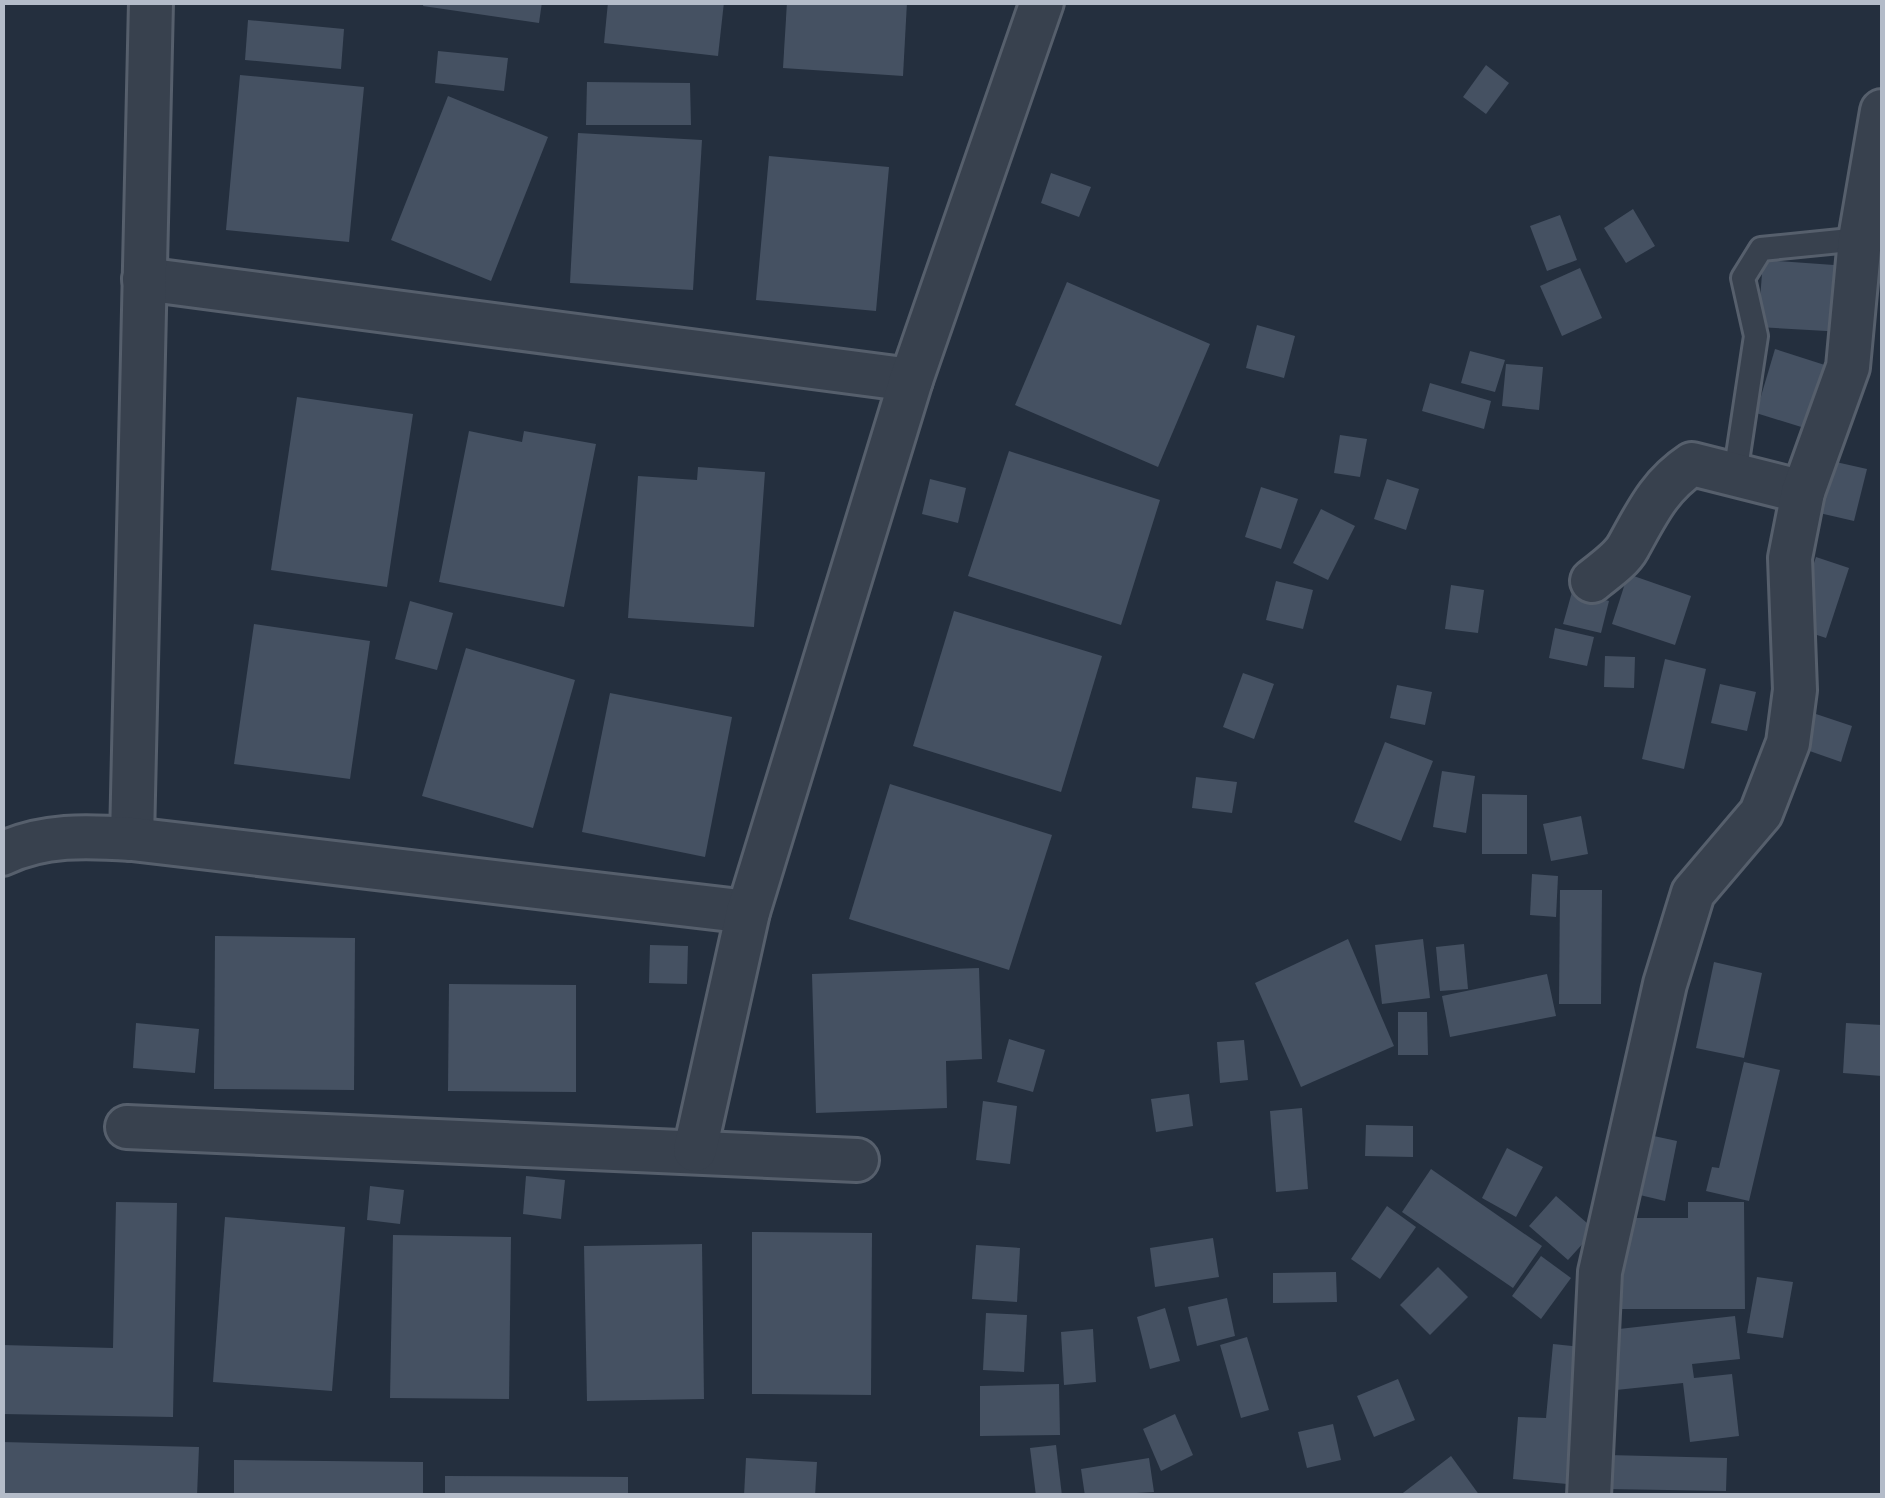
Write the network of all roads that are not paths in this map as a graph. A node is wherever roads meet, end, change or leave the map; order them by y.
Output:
1 (151, 2) edge
2 (1042, 2) edge
3 (1882, 111) edge
4 (1860, 239) junction
5 (144, 279) junction
6 (911, 380) junction
7 (1736, 475) junction
8 (1803, 492) junction
9 (1592, 581) dead end
10 (132, 839) junction
11 (2, 854) edge
12 (748, 912) junction
13 (127, 1127) dead end
14 (695, 1150) junction
15 (857, 1160) dead end
16 (1589, 1496) edge

1 - 5 street
2 - 6 street
3 - 4 street
4 - 7 lane
4 - 8 street
5 - 6 street
5 - 10 street
6 - 12 street
7 - 8 street
7 - 9 street
8 - 16 street
10 - 11 street
10 - 12 street
12 - 14 street
13 - 14 street
14 - 15 street

